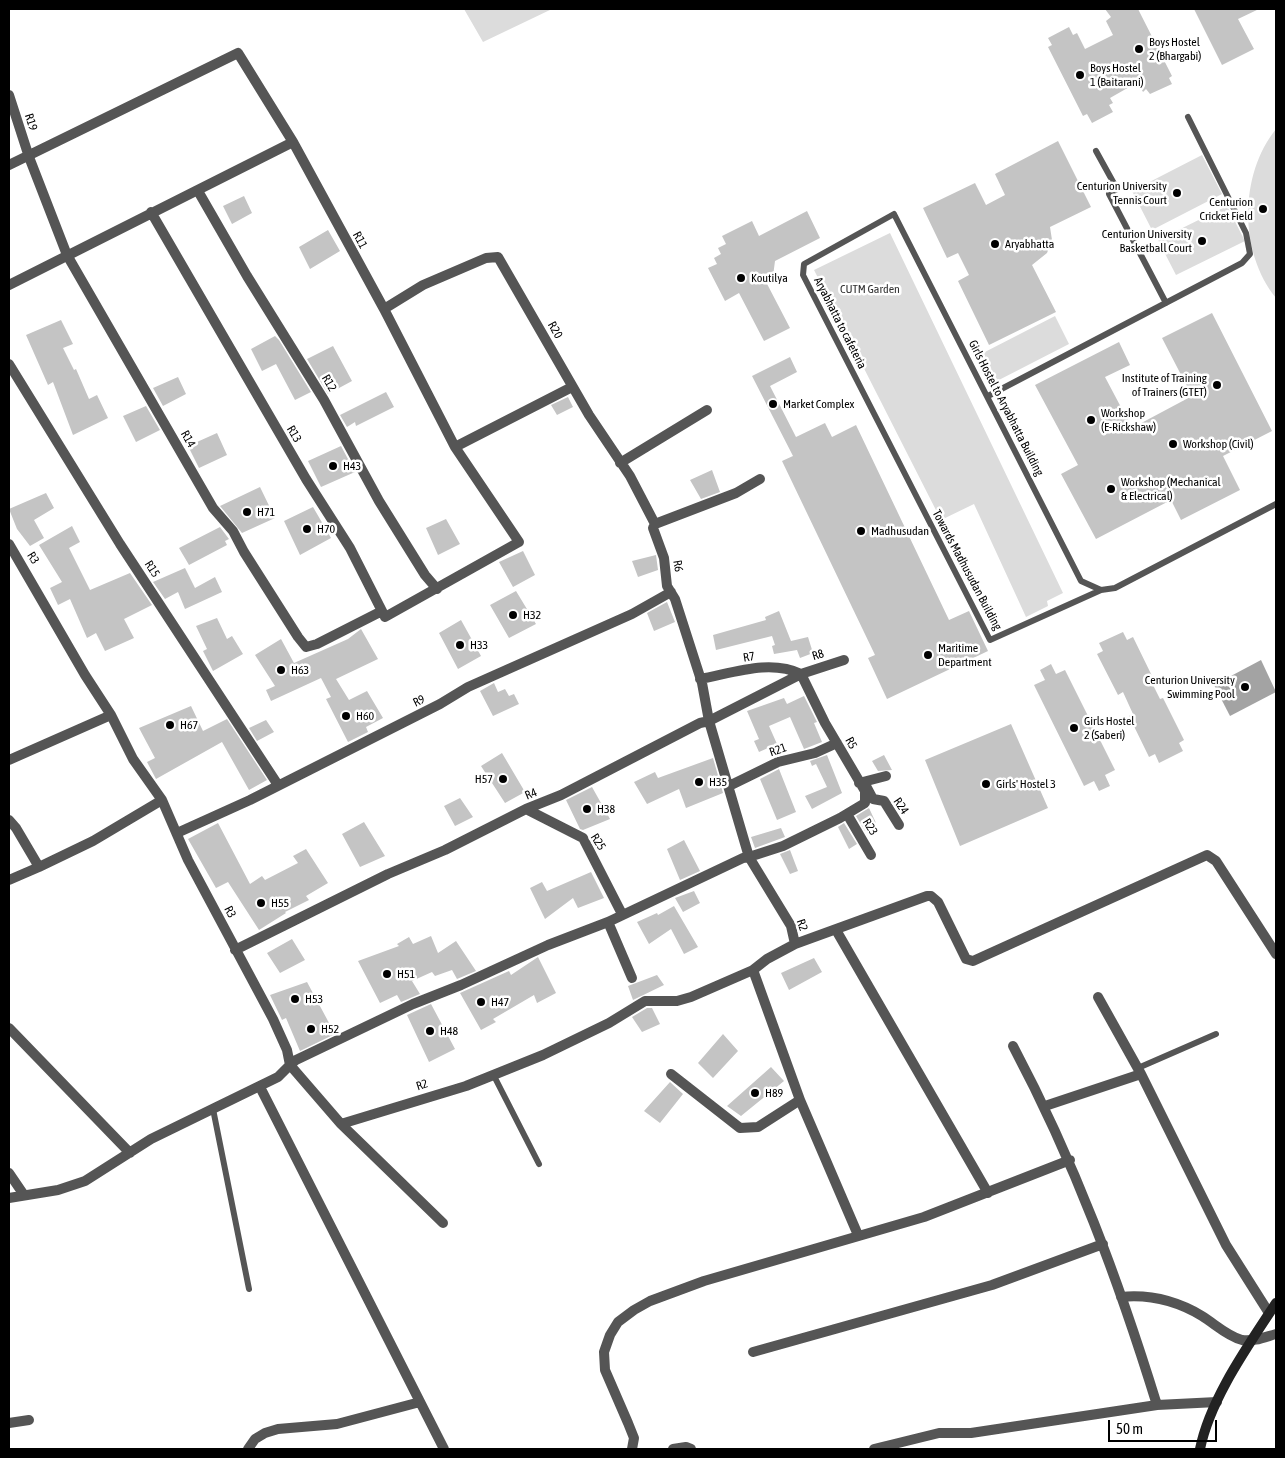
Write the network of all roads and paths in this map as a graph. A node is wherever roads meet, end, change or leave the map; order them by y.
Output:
1 (9, 95) edge
2 (1188, 117) dead end
3 (293, 142) junction
4 (1096, 152) dead end
5 (29, 157) junction
6 (9, 165) edge
7 (198, 191) junction
8 (151, 212) junction
9 (894, 214) joint
10 (67, 255) junction
11 (9, 285) edge
12 (1166, 303) junction
13 (384, 308) junction
14 (9, 364) edge
15 (572, 386) junction
16 (988, 396) junction
17 (868, 403) joint
18 (707, 410) dead end
19 (455, 446) junction
20 (620, 462) junction
21 (760, 480) dead end
22 (1276, 504) edge
23 (655, 524) junction
24 (9, 544) edge
25 (437, 589) junction
26 (1100, 590) junction
27 (671, 592) junction
28 (382, 611) junction
29 (844, 660) dead end
30 (801, 674) junction
31 (700, 679) junction
32 (111, 715) junction
33 (708, 721) junction
34 (837, 743) junction
35 (9, 760) edge
36 (886, 776) dead end
37 (861, 782) junction
38 (278, 785) junction
39 (729, 786) junction
40 (162, 800) junction
41 (869, 801) junction
42 (526, 810) junction
43 (847, 814) junction
44 (9, 820) edge
45 (899, 825) dead end
46 (177, 833) junction
47 (871, 855) dead end
48 (749, 857) junction
49 (38, 867) junction
50 (9, 880) edge
51 (622, 914) junction
52 (608, 922) junction
53 (836, 930) junction
54 (795, 944) junction
55 (235, 950) junction
56 (1276, 954) edge
57 (753, 970) junction
58 (632, 978) dead end
59 (1098, 997) dead end
60 (9, 1028) edge
61 (1216, 1034) dead end
62 (1013, 1046) dead end
63 (290, 1064) junction
64 (1140, 1071) junction
65 (493, 1074) junction
66 (671, 1074) dead end
67 (260, 1087) junction
68 (800, 1100) junction
69 (1045, 1106) junction
70 (213, 1110) junction
71 (341, 1124) junction
72 (130, 1152) junction
73 (1070, 1160) junction
74 (539, 1164) dead end
75 (9, 1173) edge
76 (988, 1193) junction
77 (24, 1195) junction
78 (9, 1198) edge
79 (442, 1223) dead end
80 (858, 1235) junction
81 (1103, 1244) junction
82 (249, 1289) dead end
83 (1121, 1296) junction
84 (1276, 1303) edge
85 (1269, 1313) junction
86 (1276, 1334) edge
87 (1252, 1341) junction
88 (753, 1352) dead end
89 (420, 1402) junction
90 (1217, 1402) junction
91 (1157, 1405) junction
92 (29, 1420) dead end
93 (9, 1423) edge
94 (248, 1449) edge
95 (444, 1449) edge
96 (632, 1449) edge
97 (673, 1449) edge
98 (691, 1449) edge
99 (874, 1449) edge
100 (1200, 1449) edge

1 - 5 street, R19
2 - 12 lane
3 - 5 street, R11
3 - 7 street
3 - 13 street, R11
4 - 12 lane
5 - 6 street
5 - 10 street, R14
7 - 8 street
7 - 25 street, R12
8 - 10 street
8 - 28 street, R13
9 - 16 lane, Girls Hostel to Aryabhatta Building
9 - 17 lane, Aryabhatta to cafeteria
10 - 11 street
10 - 28 street, R14
12 - 16 lane
13 - 15 street, R20
13 - 19 street, R11
14 - 38 street, R15
15 - 19 street
15 - 20 street, R20
16 - 26 lane, Girls Hostel to Aryabhatta Building
17 - 26 lane, Towards Madhusudan Building
18 - 20 street
19 - 25 street, R11
20 - 23 street, R20
21 - 23 street
22 - 26 lane
23 - 27 street, R6
24 - 32 street, R3
25 - 28 street
27 - 31 street, R6
27 - 38 street, R9
29 - 30 street, R8
30 - 31 street, R7
30 - 33 street
30 - 34 street, R5
31 - 33 street, R6
32 - 35 street
32 - 40 street, R3
33 - 39 street
33 - 42 street, R4
34 - 37 street, R5
34 - 39 street, R21
36 - 37 street
37 - 41 street, R5
38 - 46 street, R9
39 - 48 street
40 - 46 street, R3
40 - 49 street
41 - 43 street
41 - 45 street, R24
42 - 51 street, R25
42 - 55 street, R4
43 - 47 street, R23
43 - 48 street
44 - 49 street
46 - 55 street, R3
48 - 51 street
48 - 54 street, R2
49 - 50 street
51 - 52 street
52 - 58 street
52 - 63 street
53 - 54 street
53 - 56 street
53 - 76 street
54 - 57 street, R2
55 - 63 street, R3
57 - 65 street, R2
57 - 68 street
59 - 64 street
60 - 72 street
61 - 64 lane
62 - 69 street
63 - 67 street
63 - 71 street
64 - 69 street
64 - 85 street
65 - 71 street, R2
65 - 74 lane
66 - 68 street
67 - 70 street
67 - 89 street
68 - 80 street
69 - 73 street
70 - 72 street
70 - 82 lane
71 - 79 street
72 - 77 street
73 - 76 street
73 - 81 street
75 - 77 street
76 - 80 street
77 - 78 street
80 - 96 street
81 - 83 street
81 - 88 street
83 - 87 street
83 - 91 street
84 - 85 street
85 - 87 street
86 - 87 street
87 - 90 street
89 - 94 street
89 - 95 street
90 - 91 street
90 - 100 street
91 - 99 street
92 - 93 street
97 - 98 street

